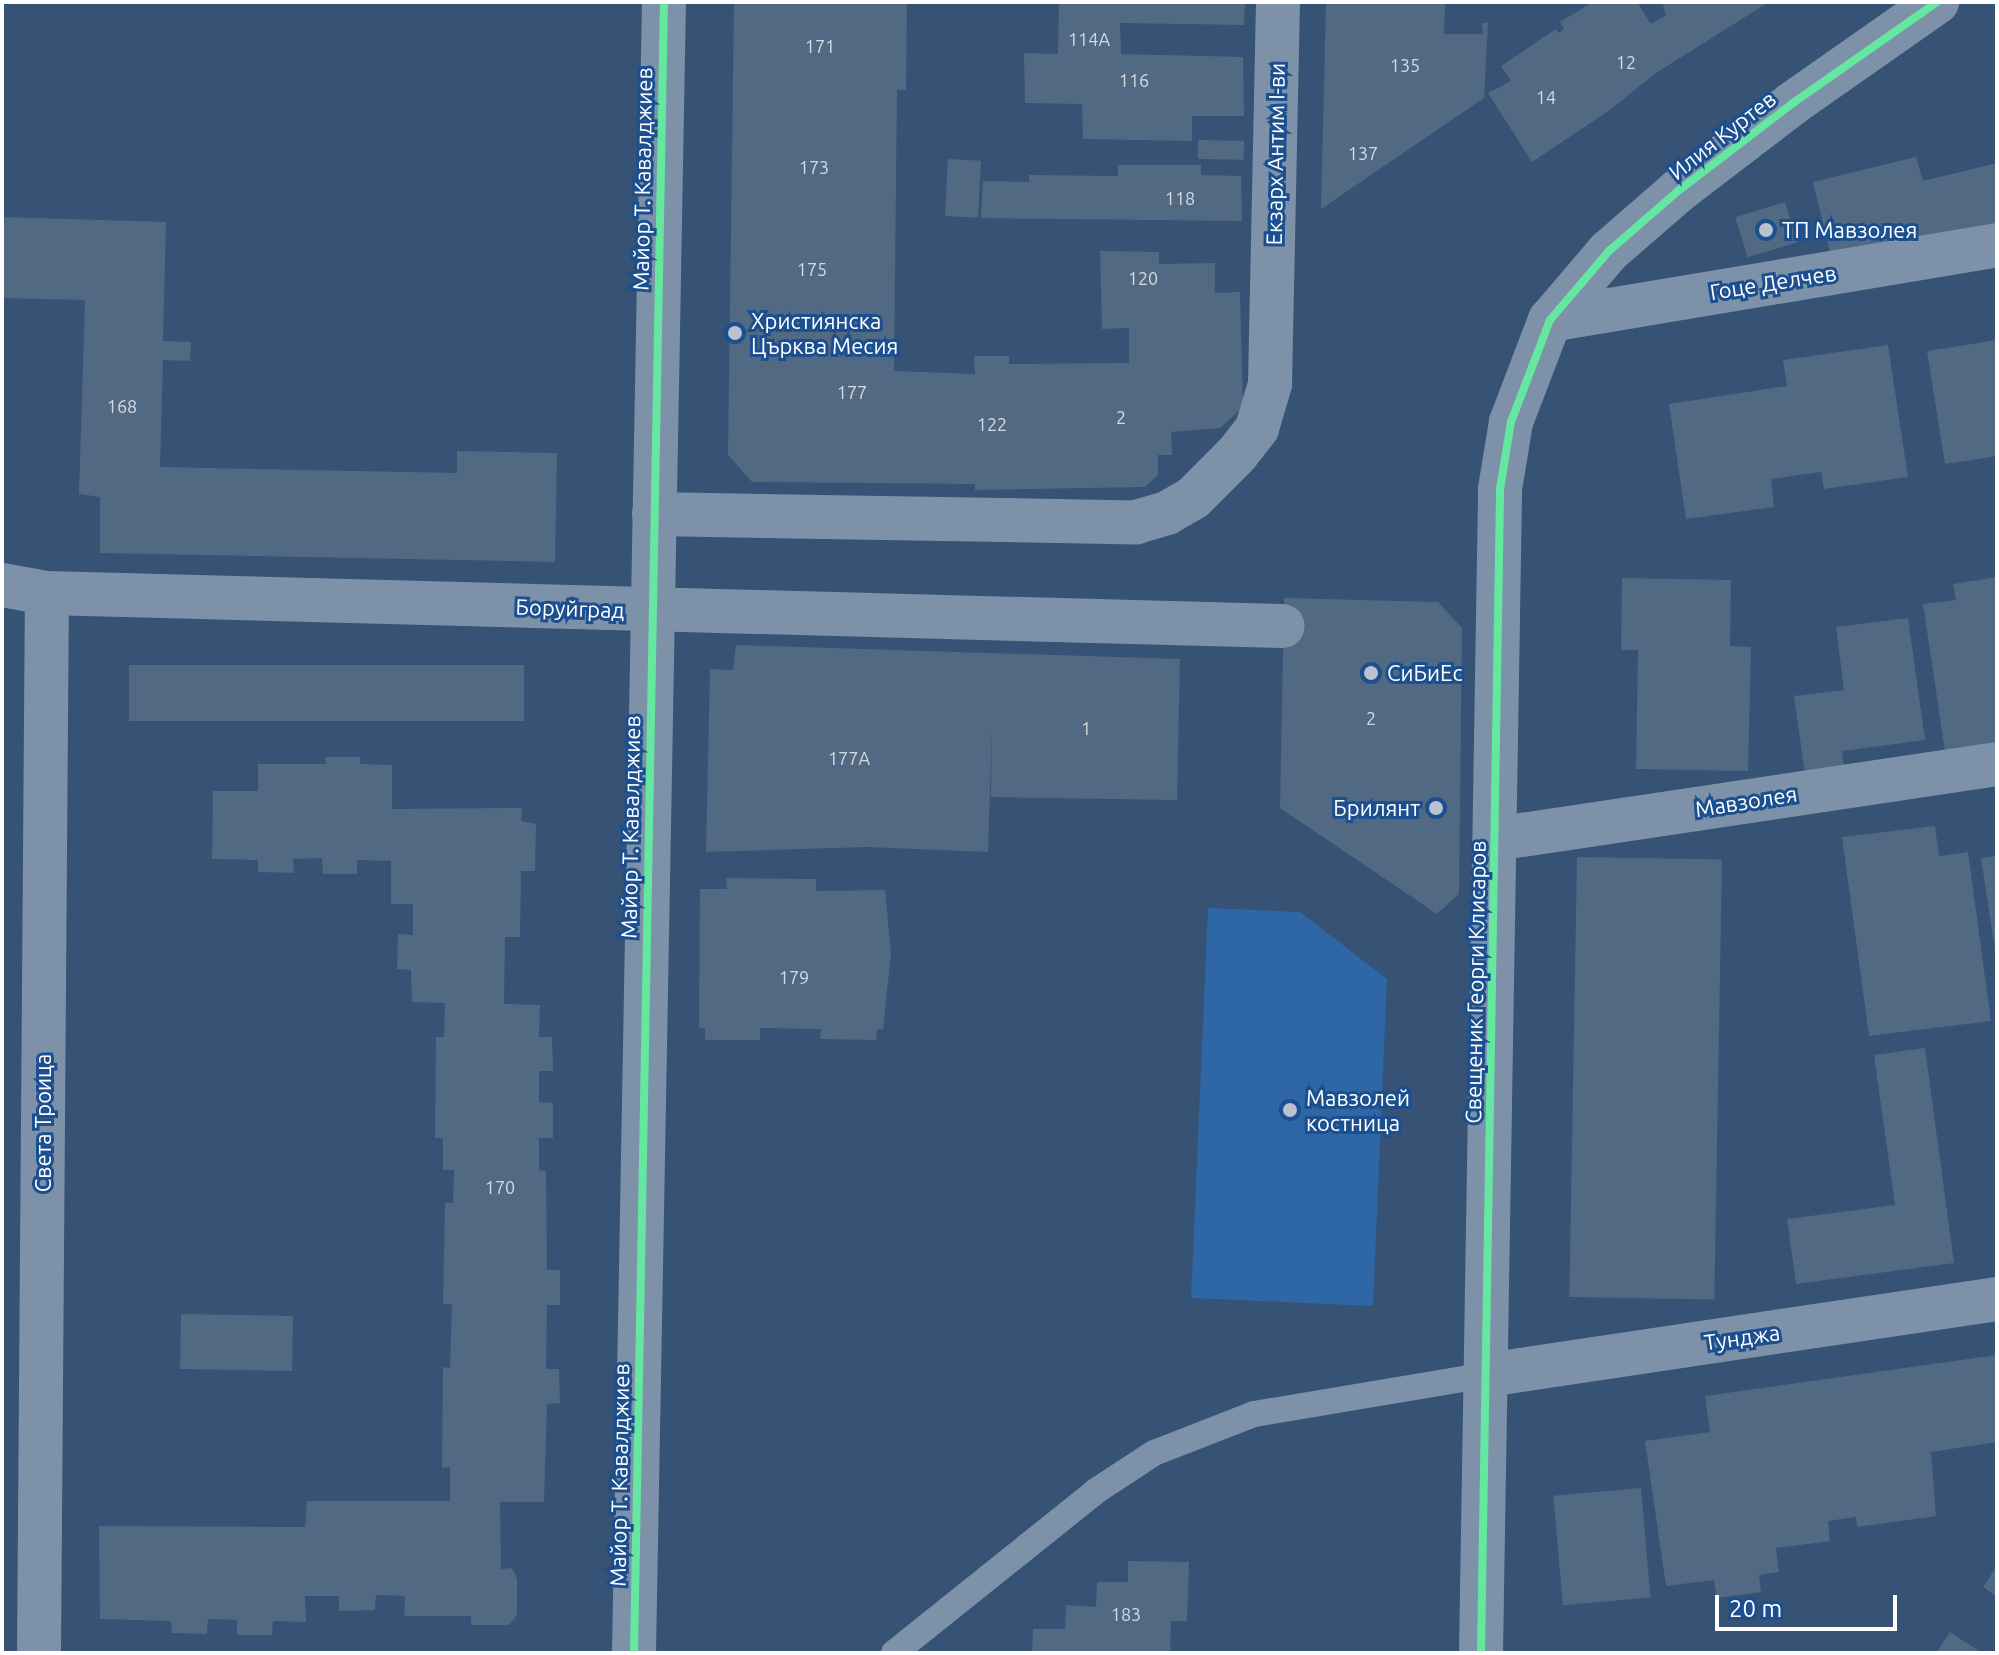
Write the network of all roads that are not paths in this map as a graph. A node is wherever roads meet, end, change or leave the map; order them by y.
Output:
1 (664, 2) edge
2 (1278, 2) edge
3 (1937, 2) edge
4 (1997, 245) edge
5 (1550, 320) junction
6 (654, 514) junction
7 (2, 585) edge
8 (47, 593) junction
9 (653, 610) junction
10 (1283, 626) dead end
11 (1997, 764) edge
12 (1495, 839) junction
13 (1997, 1299) edge
14 (1487, 1375) junction
15 (39, 1653) edge
16 (634, 1653) edge
17 (894, 1653) edge
18 (1481, 1653) edge

1 - 6 street, Майор Т. Кавалджиев
2 - 6 street, Екзарх Антим I-ви
3 - 5 street, Илия Куртев
4 - 5 street, Гоце Делчев
5 - 12 street, Свещеник Георги Клисаров
6 - 9 street, Майор Т. Кавалджиев
7 - 8 street, Боруйград
8 - 9 street, Боруйград
8 - 15 street, Света Троица
9 - 10 street, Боруйград
9 - 16 street, Майор Т. Кавалджиев
11 - 12 street, Мавзолея
12 - 14 street, Свещеник Георги Клисаров
13 - 14 street, Тунджа
14 - 17 lane
14 - 18 street, Свещеник Георги Клисаров

